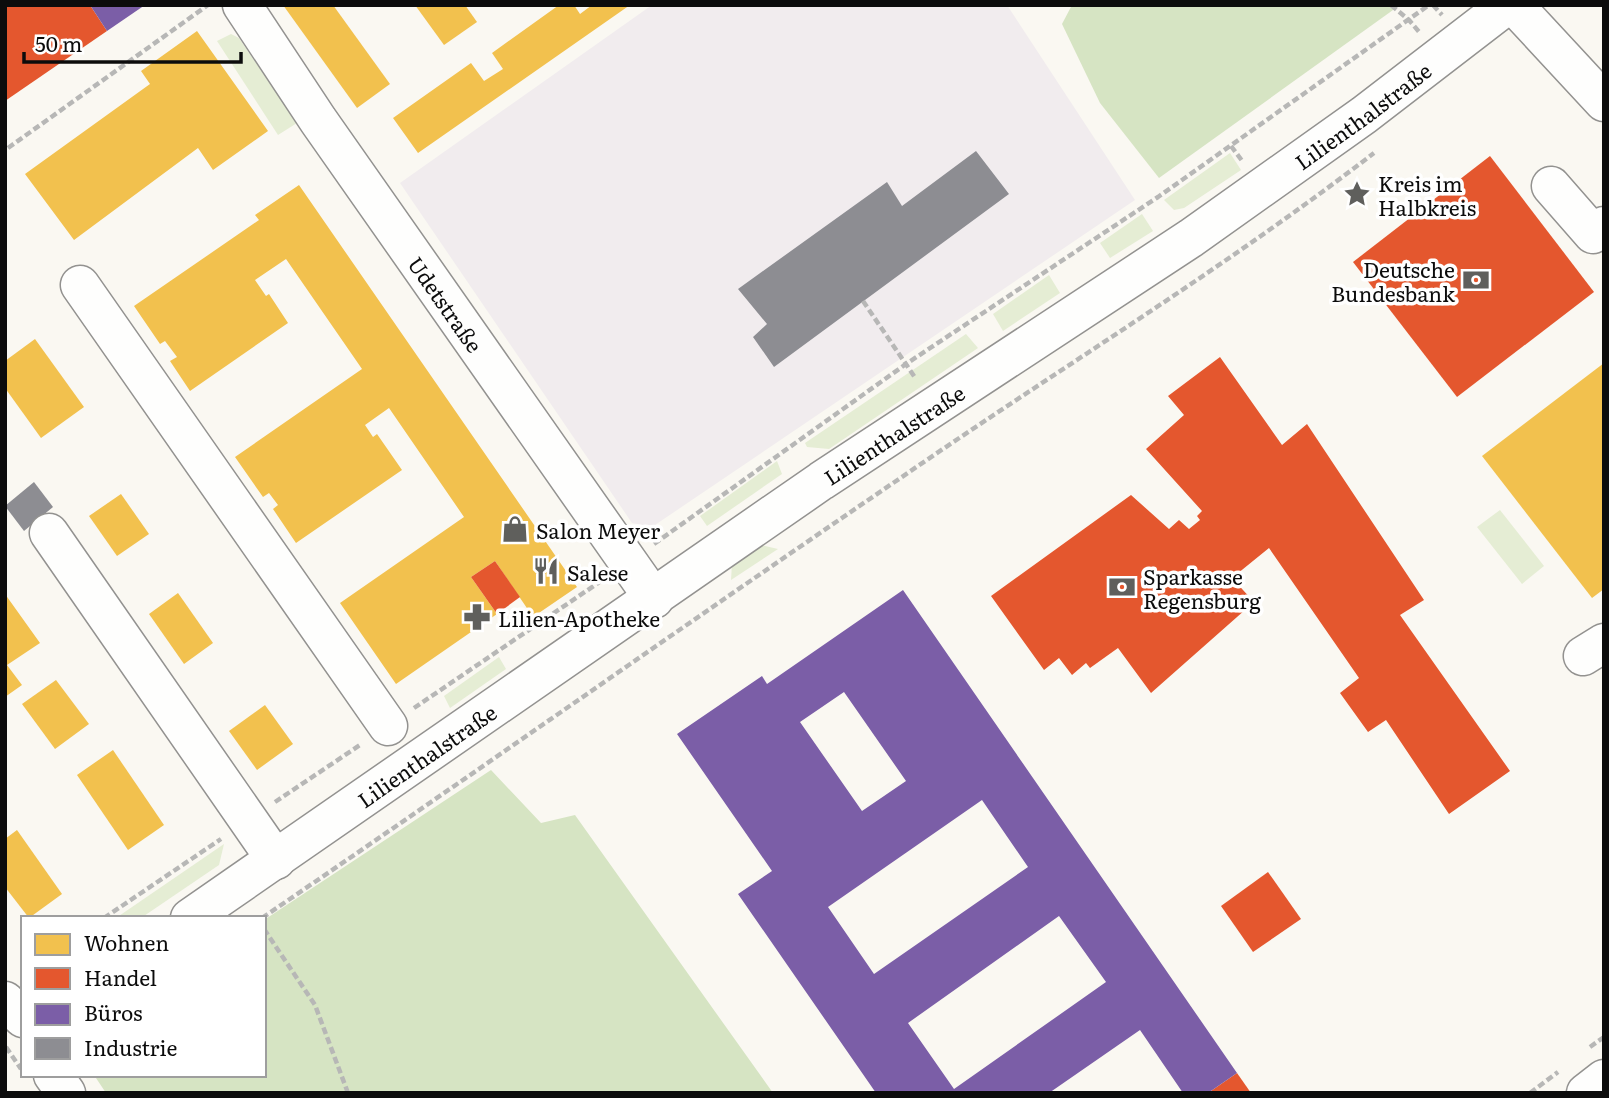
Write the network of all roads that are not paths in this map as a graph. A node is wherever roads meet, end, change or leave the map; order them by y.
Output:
1 (242, 5) edge
2 (1507, 5) edge
3 (1514, 5) edge
4 (1604, 102) edge
5 (1551, 186) dead end
6 (1604, 226) edge
7 (80, 285) dead end
8 (49, 533) dead end
9 (654, 599) junction
10 (388, 726) road end
11 (276, 860) junction
12 (193, 916) edge
13 (5, 1001) edge
14 (21, 1016) edge
15 (54, 1077) edge
16 (1604, 1079) edge
17 (66, 1093) edge
18 (1586, 1093) edge

1 - 9 street, Udetstraße
2 - 9 street, Lilienthalstraße
3 - 4 street
5 - 6 street
7 - 10 street
8 - 11 street
9 - 11 street, Lilienthalstraße
11 - 12 street, Lilienthalstraße
13 - 14 street
15 - 17 street
16 - 18 street

